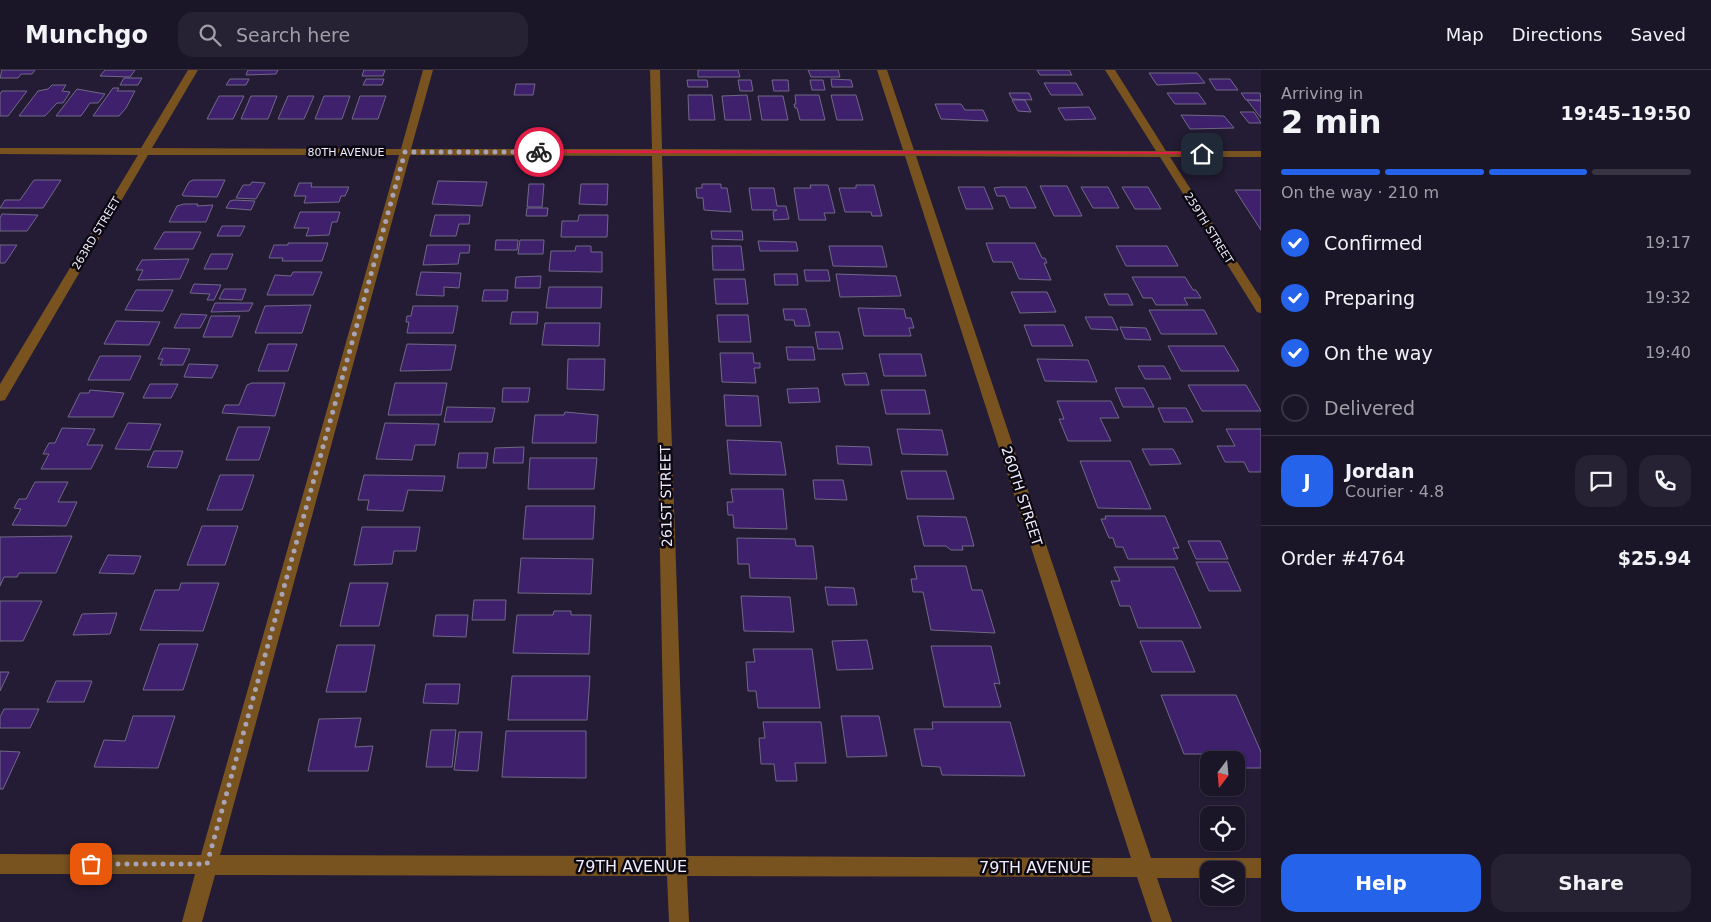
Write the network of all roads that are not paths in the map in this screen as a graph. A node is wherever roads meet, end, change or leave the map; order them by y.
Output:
1 (192, 70) edge
2 (428, 70) edge
3 (655, 70) edge
4 (882, 70) edge
5 (1110, 70) edge
6 (0, 151) edge
7 (144, 151) junction
8 (405, 152) junction
9 (657, 152) junction
10 (910, 153) junction
11 (1163, 154) junction
12 (1261, 154) edge
13 (1261, 309) edge
14 (0, 396) edge
15 (0, 864) edge
16 (207, 864) junction
17 (675, 866) junction
18 (1144, 868) junction
19 (1261, 868) edge
20 (192, 922) edge
21 (679, 922) edge
22 (1162, 922) edge

1 - 7 street, 263RD STREET
2 - 8 street
3 - 9 street, 261ST STREET
4 - 10 street, 260TH STREET
5 - 11 street, 259TH STREET
6 - 7 street, 80TH AVENUE
7 - 8 street, 80TH AVENUE
7 - 14 street, 263RD STREET
8 - 9 street, 80TH AVENUE
8 - 16 street
9 - 10 street, 80TH AVENUE
9 - 17 street, 261ST STREET
10 - 11 street, 80TH AVENUE
10 - 18 street, 260TH STREET
11 - 12 street, 80TH AVENUE
11 - 13 street, 259TH STREET
15 - 16 street, 79TH AVENUE
16 - 17 street, 79TH AVENUE
16 - 20 street
17 - 18 street, 79TH AVENUE
17 - 21 street, 261ST STREET
18 - 19 street, 79TH AVENUE
18 - 22 street, 260TH STREET

